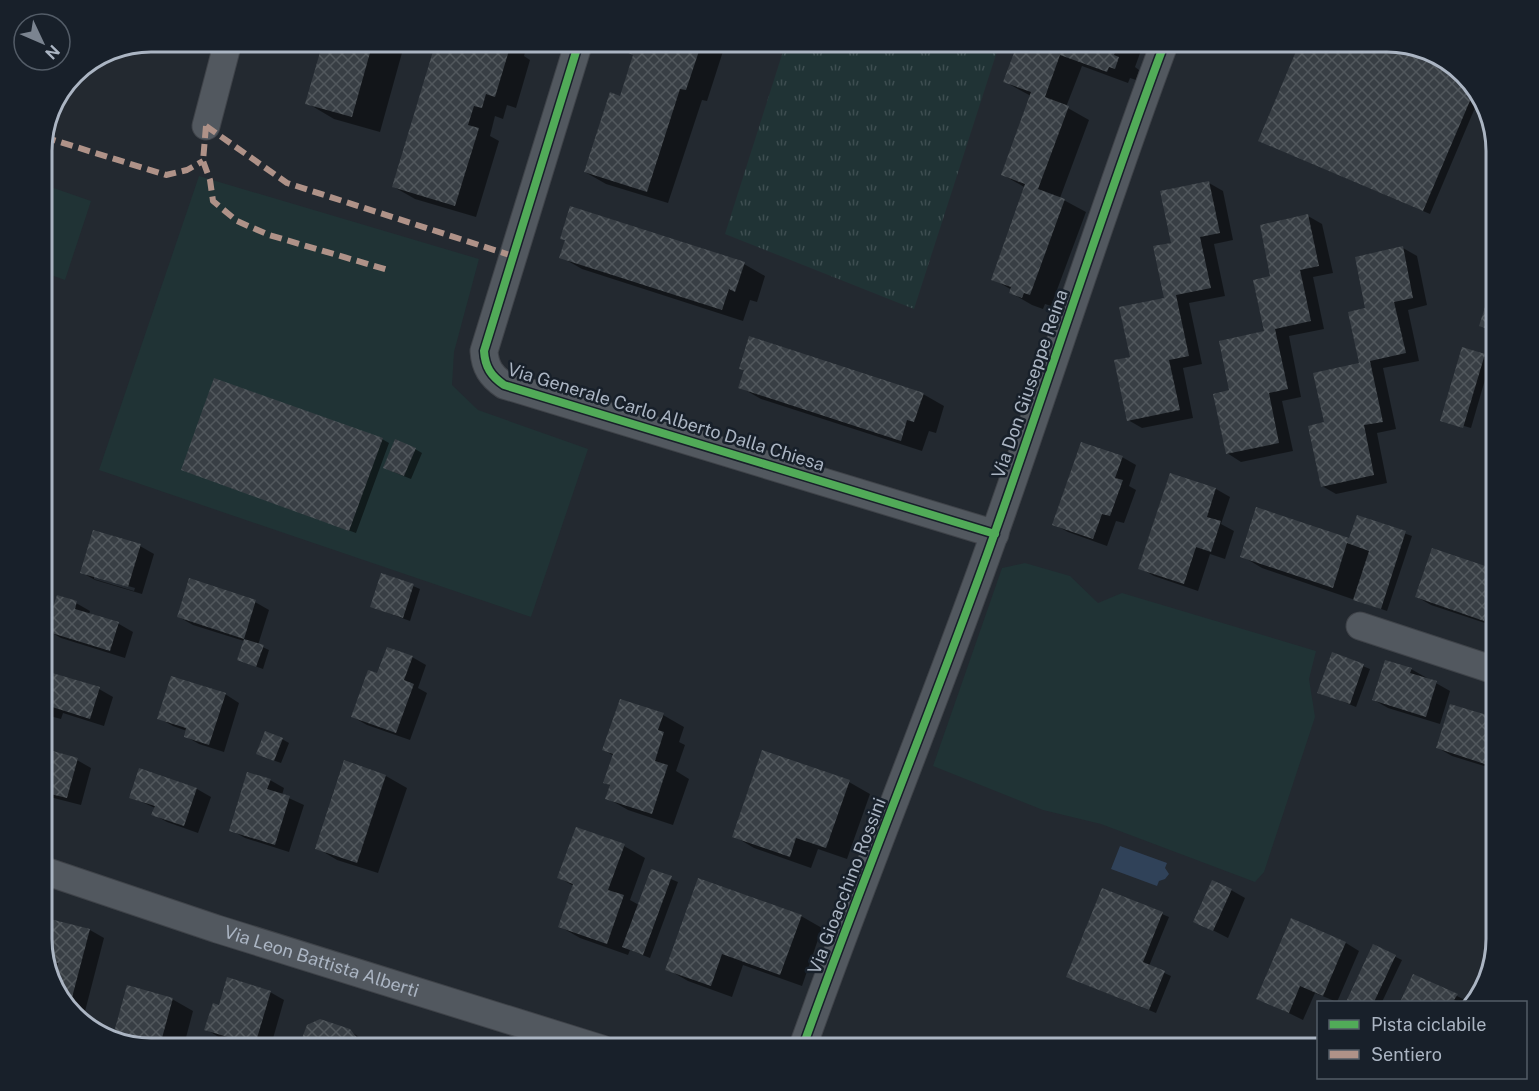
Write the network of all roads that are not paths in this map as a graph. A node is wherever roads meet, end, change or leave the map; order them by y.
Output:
1 (225, 52) edge
2 (576, 52) edge
3 (1162, 52) edge
4 (206, 126) dead end
5 (995, 534) junction
6 (1360, 626) dead end
7 (1486, 667) edge
8 (922, 735) joint
9 (53, 874) edge
10 (567, 1038) edge
11 (806, 1038) edge

1 - 4 street
2 - 5 street, Via Generale Carlo Alberto Dalla Chiesa
3 - 5 street, Via Don Giuseppe Reina
5 - 8 street, Via Don Giuseppe Reina
6 - 7 street
8 - 11 street, Via Gioacchino Rossini
9 - 10 street, Via Leon Battista Alberti

